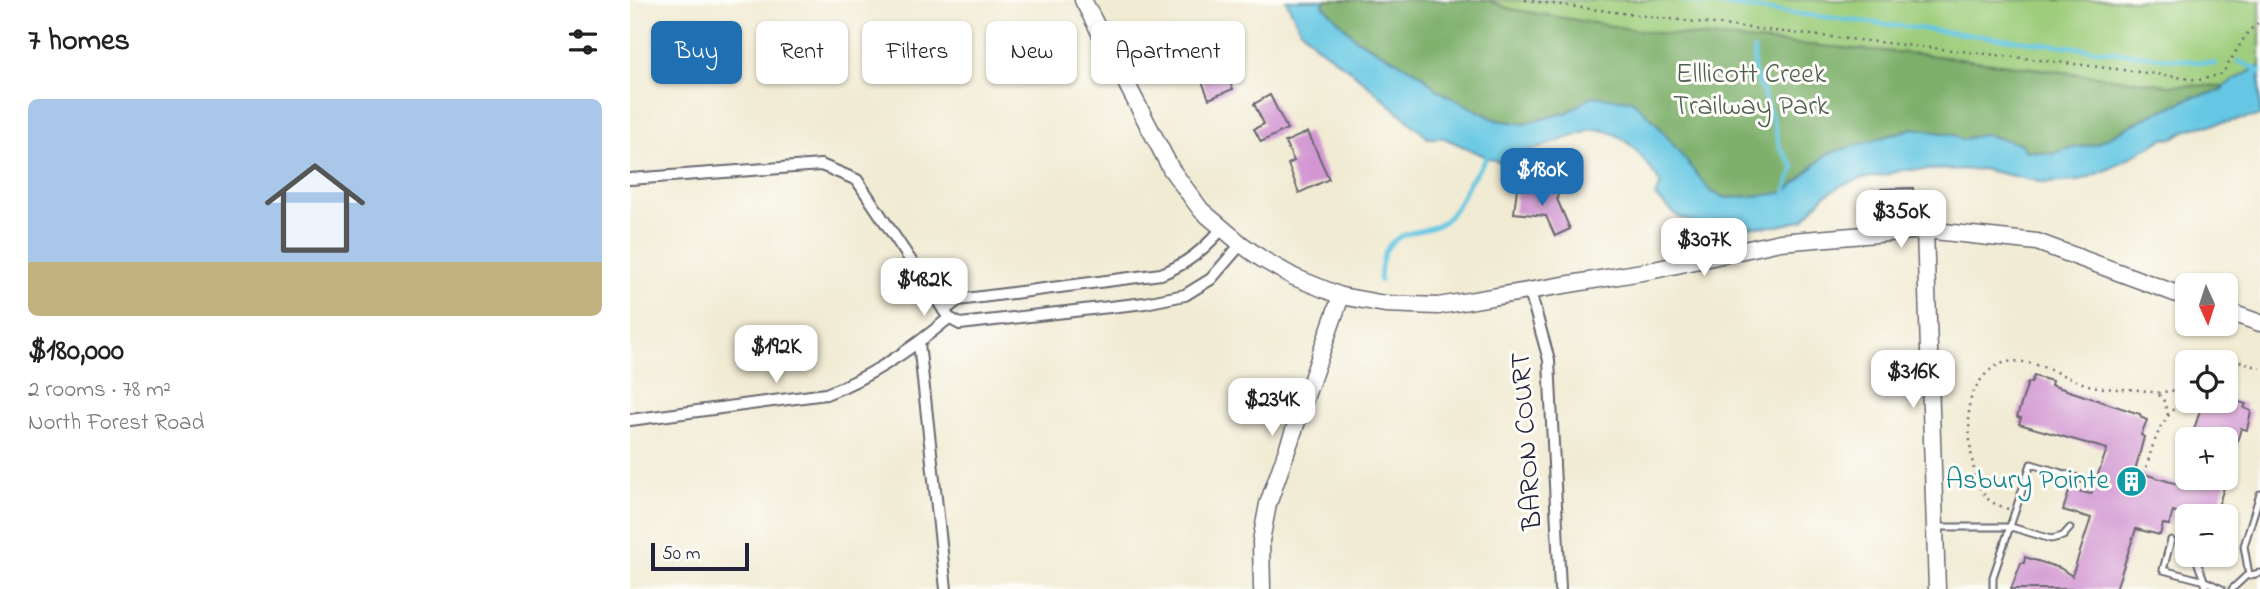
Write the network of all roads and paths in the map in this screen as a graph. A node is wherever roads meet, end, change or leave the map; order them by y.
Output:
1 (1083, 0) edge
2 (1525, 0) edge
3 (2260, 21) edge
4 (630, 179) edge
5 (1222, 229) junction
6 (1925, 230) junction
7 (1241, 244) junction
8 (1530, 292) junction
9 (2175, 293) edge
10 (1341, 296) junction
11 (947, 315) junction
12 (2238, 315) edge
13 (2260, 323) edge
14 (919, 343) junction
15 (2238, 361) edge
16 (2260, 368) edge
17 (2175, 390) edge
18 (2156, 393) junction
19 (2175, 407) edge
20 (2168, 415) junction
21 (630, 420) edge
22 (2144, 474) dead end
23 (2085, 480) dead end
24 (2260, 494) edge
25 (2016, 512) junction
26 (1936, 527) junction
27 (2011, 527) junction
28 (2070, 528) dead end
29 (2171, 540) dead end
30 (2198, 567) edge
31 (2260, 573) edge
32 (2249, 575) junction
33 (2205, 581) junction
34 (946, 589) edge
35 (1262, 589) edge
36 (1560, 589) edge
37 (1937, 589) edge
38 (1993, 589) edge
39 (2206, 589) edge
40 (2222, 589) edge
41 (2232, 589) edge

1 - 5 street
2 - 3 path
4 - 11 street
5 - 7 street
5 - 11 street
6 - 8 street
6 - 9 street
6 - 26 street
7 - 10 street
7 - 11 street
8 - 10 street
8 - 36 street, BARON COURT
10 - 35 street
11 - 14 street
12 - 13 street
14 - 21 street
14 - 34 street
15 - 16 path
17 - 18 path
18 - 20 path
18 - 25 path
19 - 20 path
20 - 22 path
23 - 25 lane
24 - 32 lane
25 - 27 lane
26 - 27 lane
26 - 37 street
27 - 28 lane
27 - 38 lane
29 - 33 lane
30 - 33 lane
31 - 32 lane
32 - 41 lane
33 - 39 lane
33 - 40 lane

